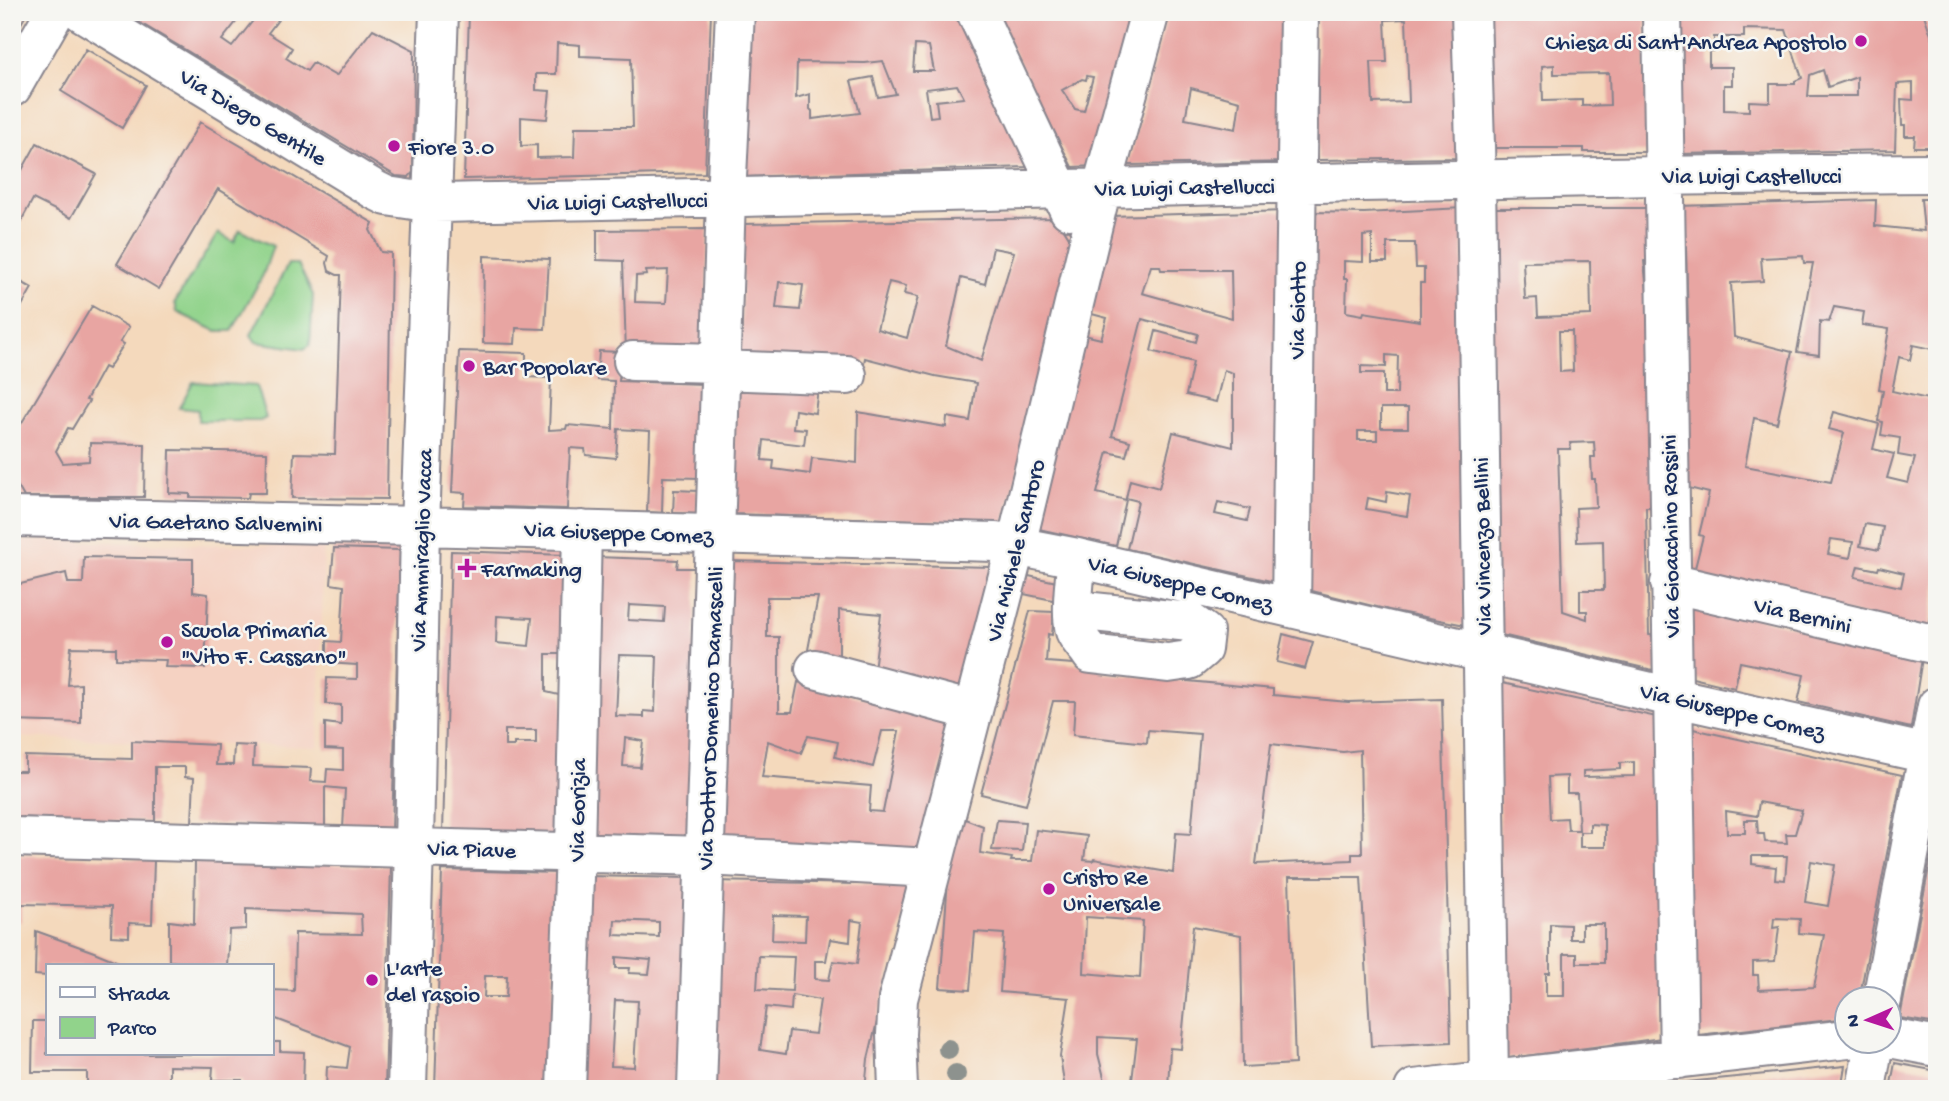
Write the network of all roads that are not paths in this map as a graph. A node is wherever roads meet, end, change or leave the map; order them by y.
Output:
1 (55, 12) edge
2 (82, 12) edge
3 (439, 12) edge
4 (735, 12) edge
5 (976, 12) edge
6 (1150, 12) edge
7 (1299, 12) edge
8 (1471, 12) edge
9 (1662, 12) edge
10 (12, 87) edge
11 (1937, 173) edge
12 (1664, 175) junction
13 (1476, 179) junction
14 (1298, 183) junction
15 (1102, 187) junction
16 (1059, 189) junction
17 (726, 198) junction
18 (433, 203) junction
19 (1088, 250) junction
20 (633, 361) dead end
21 (721, 367) junction
22 (847, 374) dead end
23 (12, 517) edge
24 (419, 526) junction
25 (582, 530) junction
26 (715, 534) junction
27 (1016, 545) junction
28 (1077, 558) junction
29 (1670, 583) junction
30 (1291, 608) junction
31 (1074, 610) dead end
32 (1937, 645) edge
33 (1482, 653) junction
34 (815, 669) dead end
35 (1672, 697) junction
36 (1937, 706) edge
37 (973, 711) junction
38 (1932, 755) edge
39 (12, 837) edge
40 (414, 847) junction
41 (575, 851) junction
42 (705, 856) junction
43 (932, 868) junction
44 (1885, 986) edge
45 (1904, 1040) edge
46 (1834, 1041) edge
47 (1937, 1046) edge
48 (1872, 1056) edge
49 (1679, 1059) junction
50 (1481, 1085) edge
51 (407, 1089) edge
52 (566, 1089) edge
53 (697, 1089) edge
54 (898, 1089) edge
55 (1414, 1089) edge
56 (1866, 1089) edge

1 - 10 street
2 - 18 street, Via Diego Gentile
3 - 18 street, Via Ammiraglio Vacca
4 - 17 street, Via Dottor Domenico Damascelli
5 - 16 street
6 - 15 street, Via Michele Santoro
7 - 14 street, Via Giotto
8 - 13 street, Via Vincenzo Bellini
9 - 12 street, Via Gioacchino Rossini
11 - 12 street, Via Luigi Castellucci
12 - 13 street, Via Luigi Castellucci
12 - 29 street, Via Gioacchino Rossini
13 - 14 street, Via Luigi Castellucci
13 - 33 street, Via Vincenzo Bellini
14 - 15 street, Via Luigi Castellucci
14 - 30 street, Via Giotto
15 - 16 street, Via Luigi Castellucci
15 - 19 street, Via Michele Santoro
16 - 17 street, Via Luigi Castellucci
16 - 19 street
17 - 18 street, Via Luigi Castellucci
17 - 21 street, Via Dottor Domenico Damascelli
18 - 24 street, Via Ammiraglio Vacca
19 - 27 street, Via Michele Santoro
20 - 21 street
21 - 22 street
21 - 26 street, Via Dottor Domenico Damascelli
23 - 24 street, Via Gaetano Salvemini
24 - 25 street, Via Giuseppe Comez
24 - 40 street, Via Ammiraglio Vacca
25 - 26 street, Via Giuseppe Comez
25 - 41 street, Via Gorizia
26 - 27 street, Via Giuseppe Comez
26 - 42 street, Via Dottor Domenico Damascelli
27 - 28 street, Via Giuseppe Comez
27 - 37 street, Via Michele Santoro
28 - 30 street, Via Giuseppe Comez
28 - 31 street
29 - 32 street, Via Bernini
29 - 35 street, Via Gioacchino Rossini
30 - 33 street, Via Giuseppe Comez
33 - 35 street, Via Giuseppe Comez
33 - 50 street, Via Vincenzo Bellini
34 - 37 street
35 - 38 street, Via Giuseppe Comez
35 - 49 street, Via Gioacchino Rossini
36 - 38 street
37 - 43 street, Via Michele Santoro
38 - 44 street
39 - 40 street, Via Piave
40 - 41 street, Via Piave
40 - 51 street, Via Ammiraglio Vacca
41 - 42 street, Via Piave
41 - 52 street, Via Gorizia
42 - 43 street, Via Piave
42 - 53 street, Via Dottor Domenico Damascelli
43 - 54 street, Via Michele Santoro
45 - 47 street
46 - 49 street
48 - 56 street
49 - 50 street
50 - 55 street

